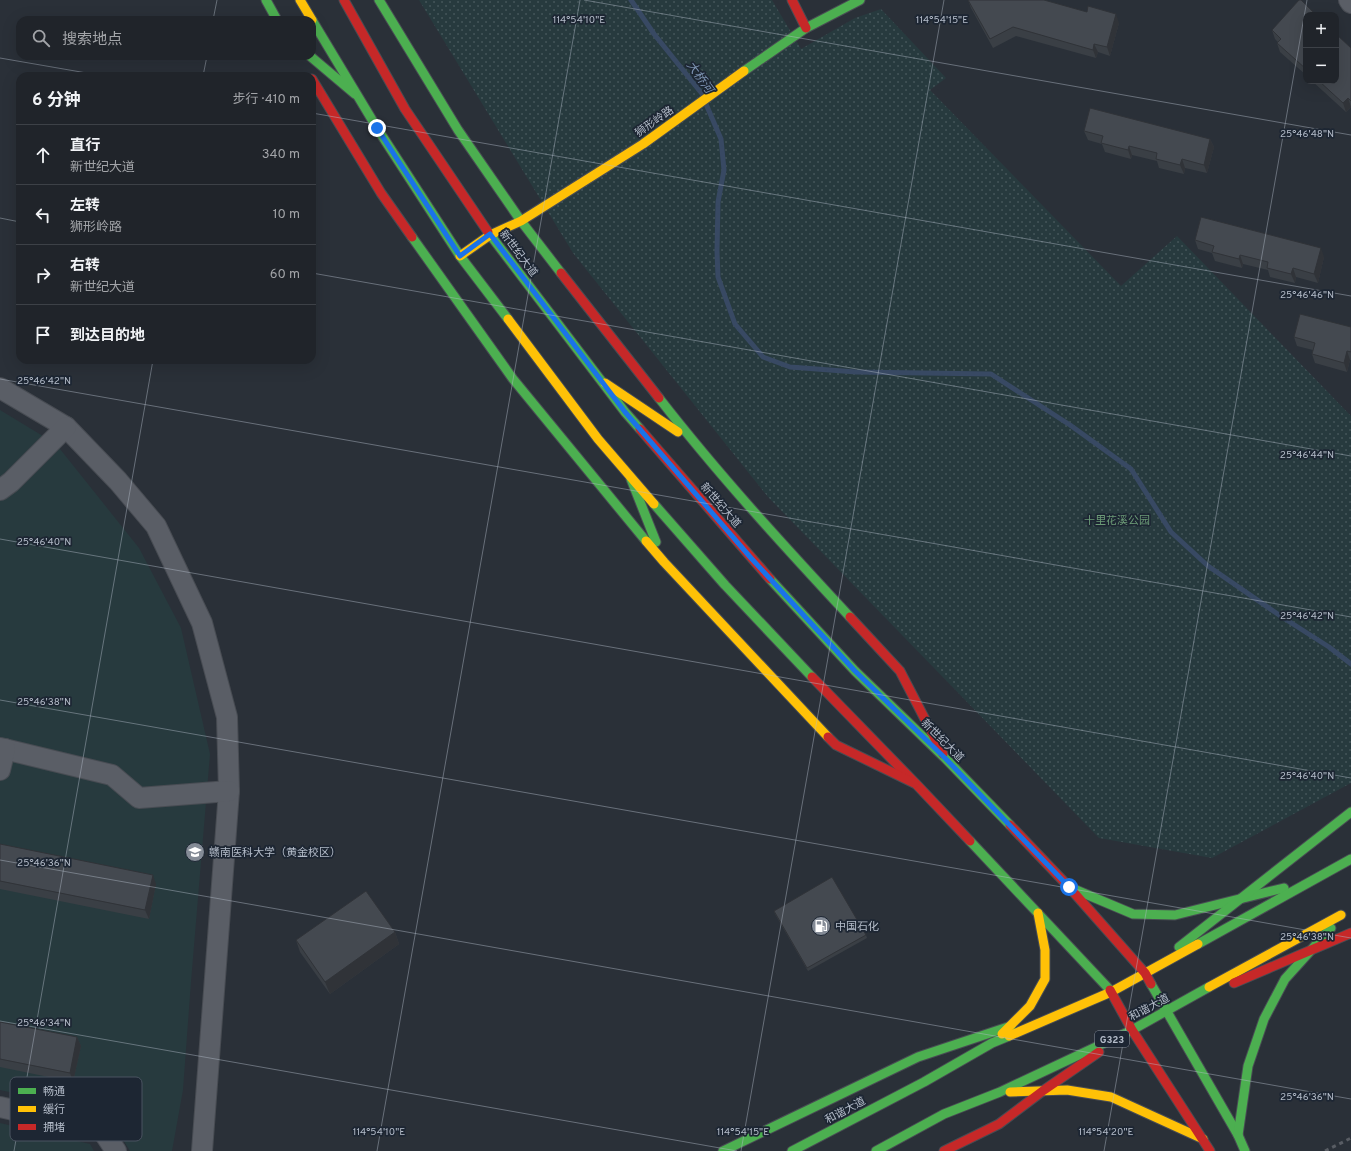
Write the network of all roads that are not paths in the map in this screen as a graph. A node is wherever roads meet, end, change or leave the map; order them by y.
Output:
1 (266, 0) edge
2 (300, 0) edge
3 (344, 0) edge
4 (379, 0) edge
5 (792, 0) edge
6 (860, 0) edge
7 (1349, 0) edge
8 (1351, 2) edge
9 (275, 16) edge
10 (310, 16) edge
11 (316, 27) edge
12 (806, 28) junction
13 (315, 60) edge
14 (316, 86) edge
15 (358, 98) junction
16 (521, 221) junction
17 (490, 234) junction
18 (460, 256) junction
19 (602, 381) junction
20 (0, 388) edge
21 (66, 427) junction
22 (694, 443) junction
23 (630, 478) junction
24 (0, 490) edge
25 (664, 562) junction
26 (3, 749) edge
27 (946, 759) junction
28 (0, 770) edge
29 (917, 785) junction
30 (229, 791) junction
31 (1351, 812) edge
32 (1351, 859) edge
33 (1315, 881) junction
34 (1069, 887) junction
35 (1241, 899) junction
36 (1351, 910) edge
37 (1038, 913) junction
38 (1341, 915) junction
39 (1351, 934) edge
40 (1310, 951) junction
41 (1145, 973) junction
42 (1111, 992) junction
43 (1168, 1011) junction
44 (1009, 1026) junction
45 (1132, 1030) junction
46 (992, 1043) junction
47 (1044, 1090) junction
48 (1000, 1092) junction
49 (0, 1107) edge
50 (10, 1109) edge
51 (1238, 1135) junction
52 (1203, 1139) junction
53 (109, 1141) edge
54 (116, 1151) edge
55 (202, 1151) edge
56 (723, 1151) edge
57 (792, 1151) edge
58 (876, 1151) edge
59 (944, 1151) edge
60 (1210, 1151) edge
61 (1245, 1151) edge

1 - 9 main road
2 - 10 main road
3 - 17 main road, 新世纪大道
4 - 16 main road
5 - 12 main road
6 - 12 main road, 狮形岭路
7 - 8 street
11 - 15 main road
12 - 16 main road, 狮形岭路
13 - 15 main road
14 - 25 main road
15 - 18 main road
16 - 17 main road, 狮形岭路
16 - 22 main road
17 - 18 main road, 狮形岭路
17 - 19 main road, 新世纪大道
18 - 23 main road
19 - 22 main road
19 - 27 main road, 新世纪大道
20 - 21 street
21 - 24 street
21 - 30 street
22 - 27 main road
23 - 25 main road
23 - 29 main road
25 - 29 main road
26 - 28 street
26 - 30 street
27 - 34 main road, 新世纪大道
29 - 37 main road
30 - 55 street
31 - 35 main road
32 - 33 main road
33 - 35 main road
33 - 41 main road
34 - 35 main road
34 - 41 main road, 新世纪大道
35 - 41 main road
36 - 38 main road, G323
37 - 42 main road
37 - 44 main road
38 - 40 main road
38 - 43 main road, 和谐大道 / G323
39 - 40 main road
40 - 43 main road
40 - 51 main road
41 - 42 main road, 和谐大道
41 - 43 main road, 新世纪大道
42 - 44 main road
42 - 45 main road
42 - 46 main road, 和谐大道
43 - 45 main road, 和谐大道 / G323
43 - 51 main road, 新世纪大道
44 - 46 main road
44 - 56 main road
45 - 47 main road
45 - 48 main road, 和谐大道 / G323
45 - 52 main road
46 - 57 main road, 和谐大道
47 - 48 main road
47 - 52 main road
47 - 59 main road
48 - 58 main road, 和谐大道 / G323
49 - 50 street
51 - 61 main road, 新世纪大道
52 - 60 main road
53 - 54 street

